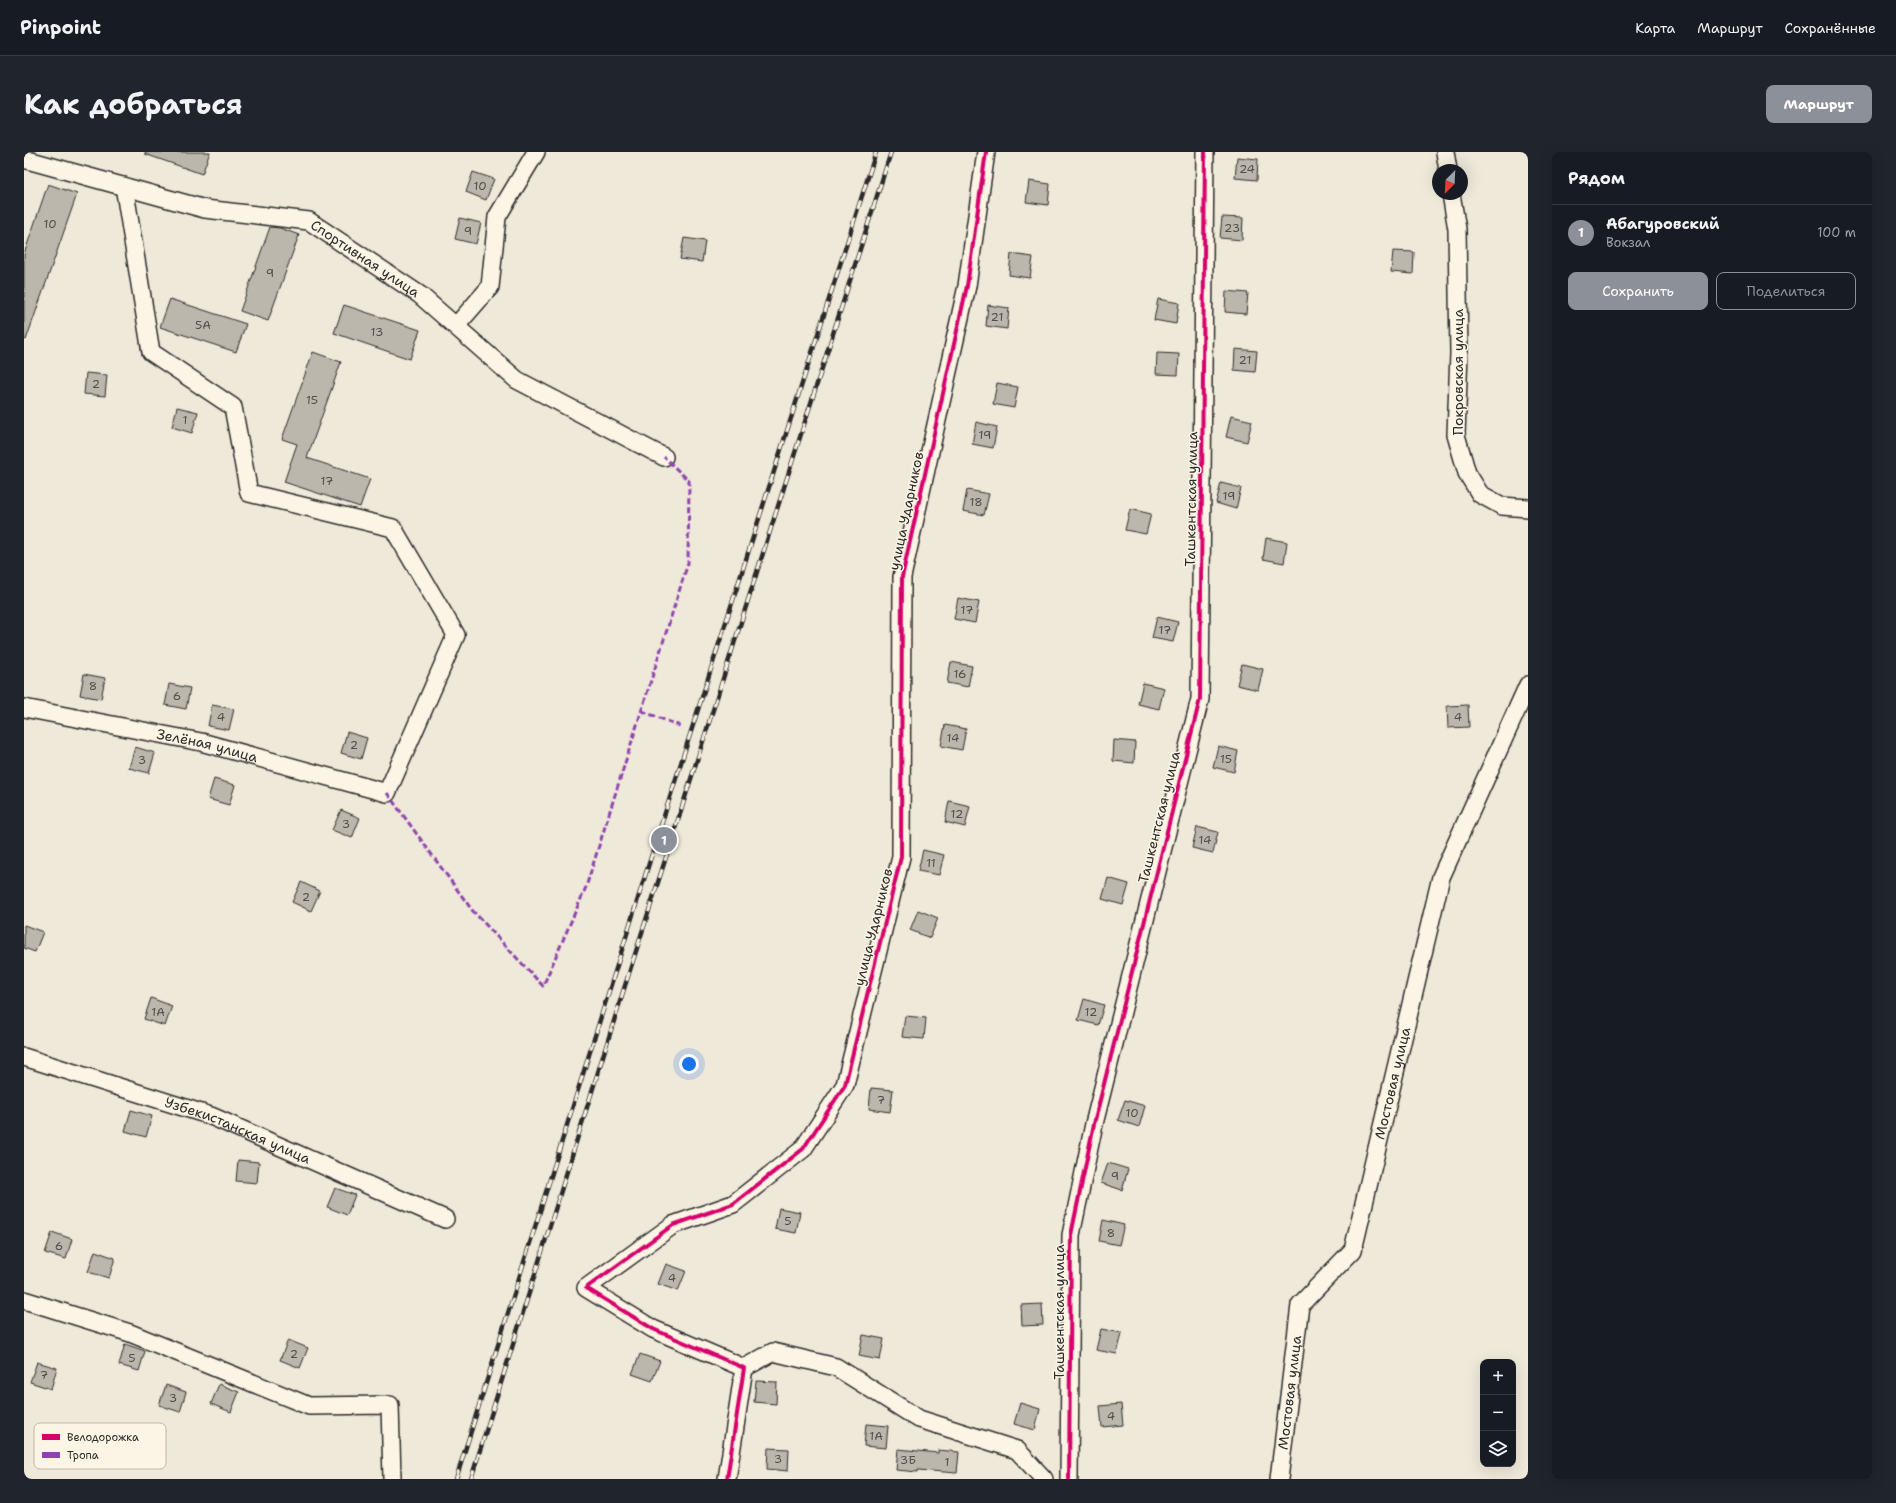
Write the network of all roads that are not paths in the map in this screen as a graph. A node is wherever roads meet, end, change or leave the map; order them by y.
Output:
1 (536, 152) edge
2 (986, 152) edge
3 (1205, 152) edge
4 (1445, 152) edge
5 (24, 159) edge
6 (1447, 164) edge
7 (124, 186) junction
8 (1452, 200) edge
9 (456, 326) junction
10 (664, 457) dead end
11 (1528, 508) edge
12 (1528, 685) edge
13 (24, 708) edge
14 (24, 1057) edge
15 (445, 1219) dead end
16 (24, 1300) edge
17 (744, 1368) junction
18 (392, 1479) edge
19 (726, 1479) edge
20 (1044, 1479) edge
21 (1069, 1479) edge
22 (1279, 1479) edge

1 - 9 street
2 - 17 street, улица Ударников
3 - 21 street, Ташкентская улица
4 - 6 street
5 - 7 street, Спортивная улица
7 - 9 street, Спортивная улица
7 - 13 street, Зелёная улица
8 - 11 street, Покровская улица
9 - 10 street, Спортивная улица
12 - 22 street, Мостовая улица
14 - 15 street, Узбекистанская улица
16 - 18 street
17 - 19 street
17 - 20 street

